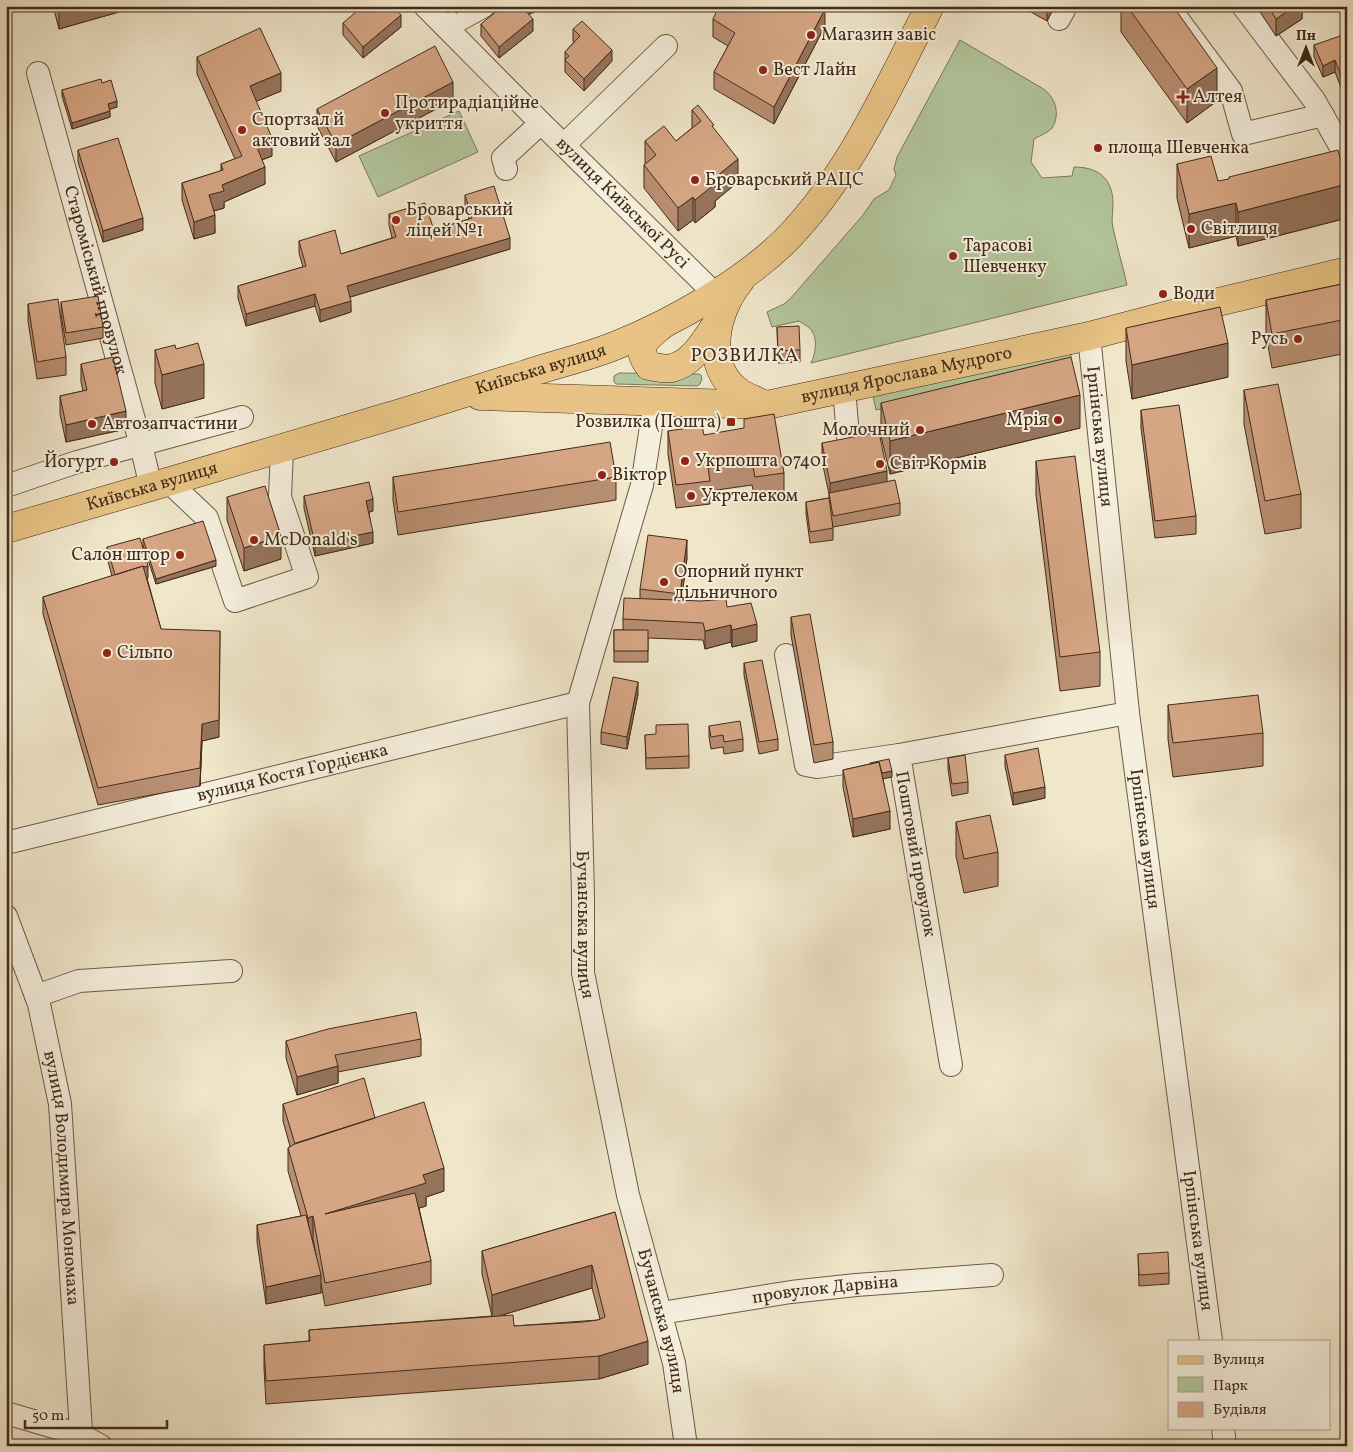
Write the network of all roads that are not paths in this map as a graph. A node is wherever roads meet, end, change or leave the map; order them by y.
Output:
1 (425, 6) edge
2 (484, 6) edge
3 (930, 6) edge
4 (1168, 6) edge
5 (1243, 6) edge
6 (446, 27) junction
7 (666, 46) dead end
8 (38, 73) dead end
9 (1323, 115) junction
10 (540, 123) junction
11 (564, 145) junction
12 (1347, 167) edge
13 (506, 169) dead end
14 (1347, 271) edge
15 (717, 307) junction
16 (664, 323) junction
17 (1089, 336) junction
18 (844, 389) junction
19 (458, 395) junction
20 (655, 401) junction
21 (767, 405) junction
22 (242, 417) dead end
23 (141, 445) junction
24 (849, 447) edge
25 (282, 448) junction
26 (160, 485) junction
27 (6, 486) edge
28 (6, 529) edge
29 (786, 655) dead end
30 (578, 703) junction
31 (1128, 713) junction
32 (899, 755) junction
33 (6, 843) edge
34 (6, 916) edge
35 (231, 971) dead end
36 (36, 996) junction
37 (951, 1066) dead end
38 (992, 1275) dead end
39 (660, 1313) junction
40 (1211, 1340) edge
41 (6, 1413) edge
42 (1223, 1430) edge
43 (82, 1440) edge
44 (101, 1446) edge
45 (686, 1446) edge
46 (1225, 1446) edge

1 - 6 street, вулиця Київської Русі
2 - 6 street
3 - 15 main road
4 - 9 street
5 - 9 street
6 - 10 street, вулиця Київської Русі
7 - 11 street
8 - 23 street, Староміський провулок
9 - 12 street
10 - 11 street, вулиця Київської Русі
10 - 13 street
11 - 15 street, вулиця Київської Русі
14 - 17 main road, вулиця Ярослава Мудрого
15 - 16 main road, Київська вулиця
15 - 16 main road
15 - 21 main road
16 - 19 main road, Київська вулиця
17 - 18 main road, вулиця Ярослава Мудрого
17 - 31 street, Ірпінська вулиця
18 - 21 main road, вулиця Ярослава Мудрого
18 - 24 street
19 - 20 main road, вулиця Ярослава Мудрого
19 - 25 main road, Київська вулиця
20 - 21 main road, вулиця Ярослава Мудрого
20 - 30 street, Бучанська вулиця
22 - 23 street
23 - 26 street, Староміський провулок
23 - 27 street
25 - 26 main road, Київська вулиця
25 - 26 street
26 - 28 main road, Київська вулиця
29 - 32 street
30 - 33 street, вулиця Костя Гордієнка
30 - 39 street, Бучанська вулиця
31 - 32 street, Поштовий провулок
31 - 40 street, Ірпінська вулиця
32 - 37 street, Поштовий провулок
34 - 36 street, вулиця Володимира Мономаха
35 - 36 street
36 - 43 street, вулиця Володимира Мономаха
38 - 39 street, провулок Дарвіна
39 - 45 street, Бучанська вулиця
41 - 43 street
42 - 46 street
43 - 44 street

